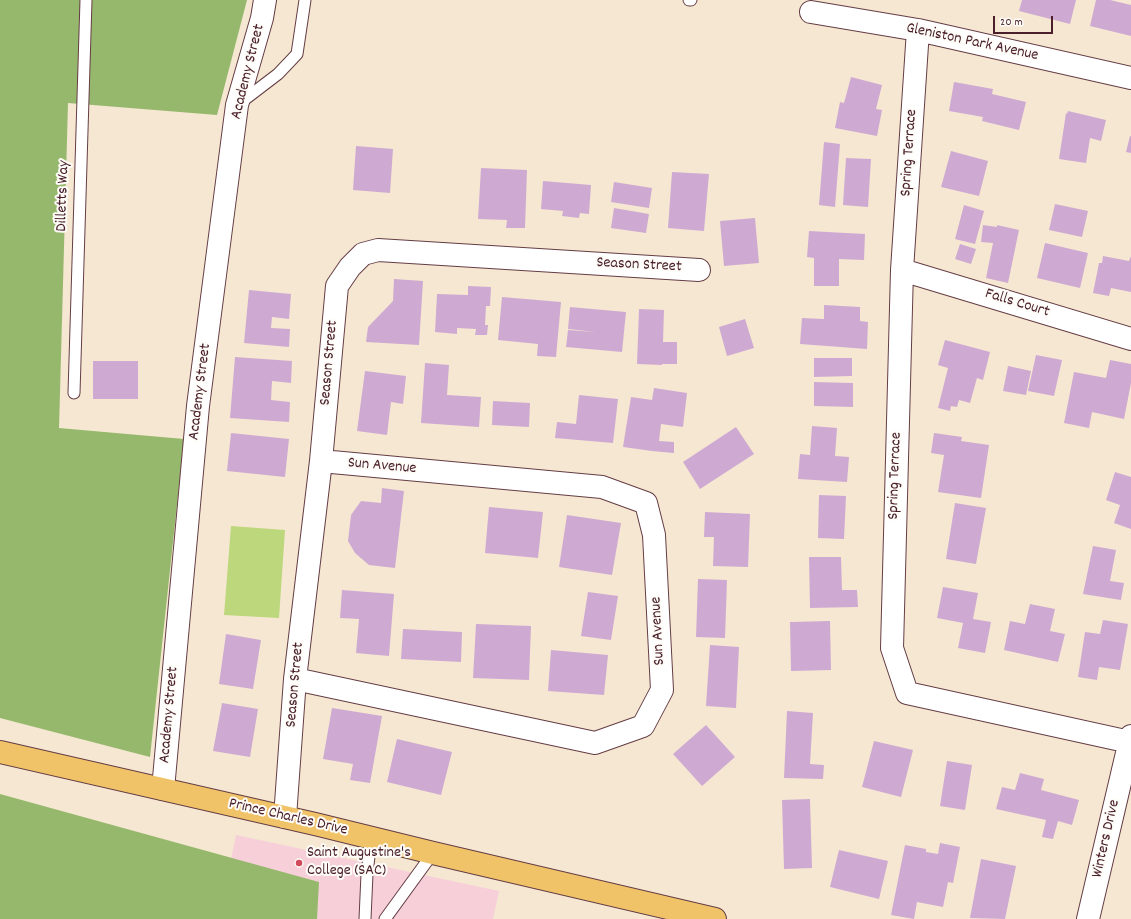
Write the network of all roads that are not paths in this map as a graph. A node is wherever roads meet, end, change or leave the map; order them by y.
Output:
1 (86, 0) edge
2 (265, 0) edge
3 (305, 0) edge
4 (811, 12) dead end
5 (918, 30) junction
6 (1131, 78) edge
7 (238, 105) junction
8 (699, 270) dead end
9 (902, 270) junction
10 (1131, 339) edge
11 (74, 393) dead end
12 (321, 461) junction
13 (295, 679) junction
14 (1130, 739) edge
15 (0, 752) edge
16 (163, 789) junction
17 (285, 817) junction
18 (371, 838) junction
19 (433, 853) junction
20 (365, 919) edge
21 (385, 919) edge
22 (715, 919) edge
23 (1088, 919) edge

1 - 11 lane, Dilletts Way
2 - 7 street, Academy Street
3 - 7 lane
4 - 5 street, Gleniston Park Avenue
5 - 6 street, Gleniston Park Avenue
5 - 9 street, Spring Terrace
7 - 16 street, Academy Street
8 - 12 street, Season Street
9 - 10 street, Falls Court
9 - 14 street, Spring Terrace
12 - 13 street, Season Street
12 - 13 street, Sun Avenue
13 - 17 street, Season Street
14 - 23 street, Winters Drive
15 - 16 highway, Prince Charles Drive
16 - 17 highway, Prince Charles Drive
17 - 18 highway, Prince Charles Drive
18 - 19 highway, Prince Charles Drive
18 - 20 lane
19 - 21 lane
19 - 22 highway, Prince Charles Drive

